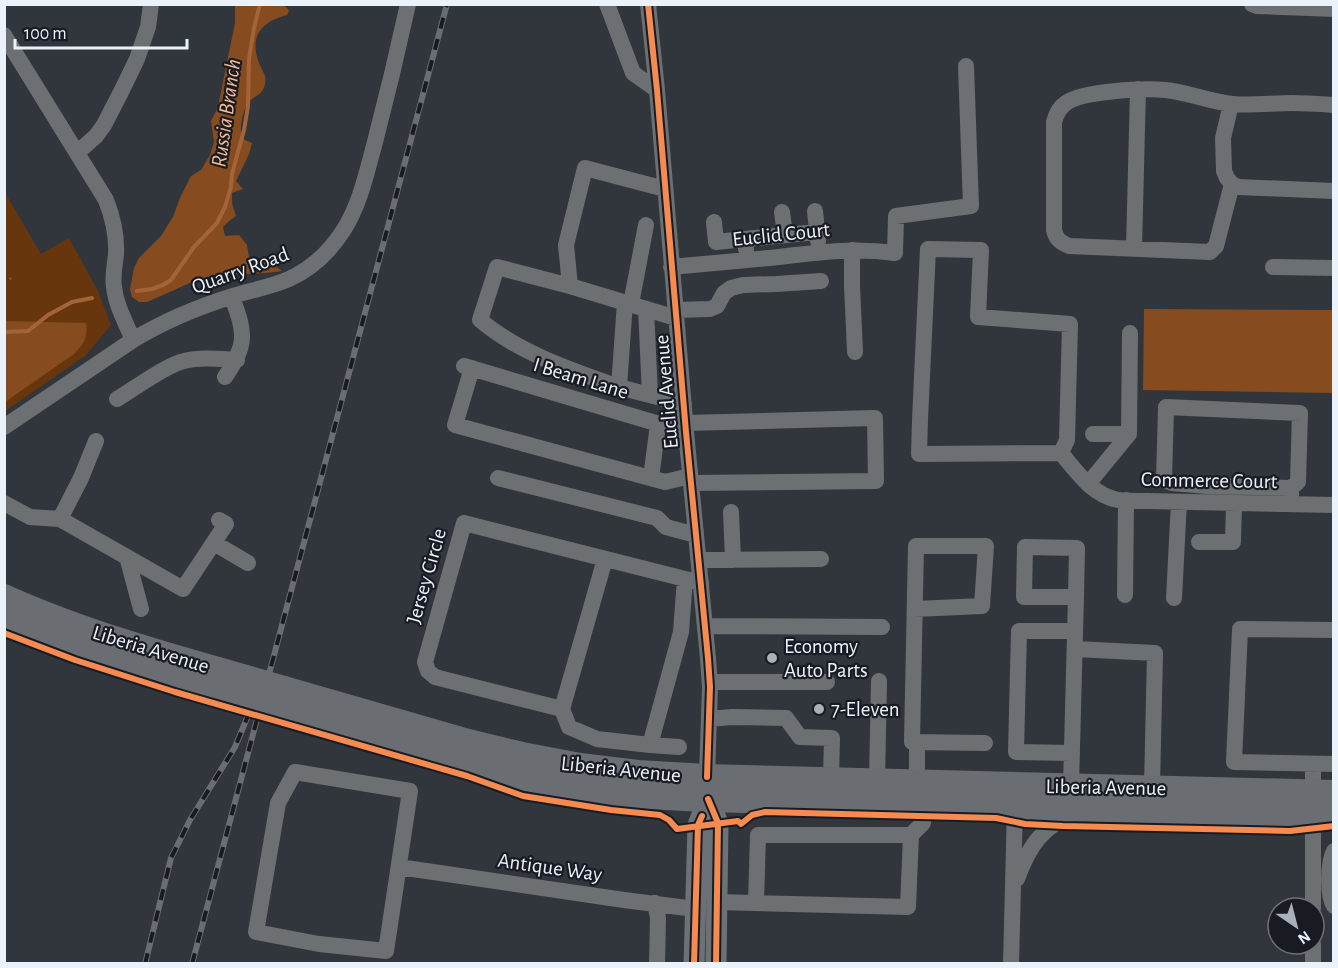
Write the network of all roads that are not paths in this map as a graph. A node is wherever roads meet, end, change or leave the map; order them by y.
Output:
1 (151, 4) edge
2 (408, 4) edge
3 (607, 4) edge
4 (648, 4) edge
5 (1252, 4) edge
6 (1334, 9) edge
7 (4, 35) edge
8 (966, 66) dead end
9 (1138, 89) junction
10 (657, 90) junction
11 (1231, 104) junction
12 (1334, 105) edge
13 (77, 153) junction
14 (1232, 184) junction
15 (665, 189) junction
16 (1334, 191) edge
17 (815, 211) dead end
18 (782, 213) dead end
19 (714, 222) dead end
20 (646, 225) dead end
21 (817, 232) junction
22 (785, 235) junction
23 (745, 239) junction
24 (1134, 248) junction
25 (852, 250) junction
26 (818, 251) junction
27 (772, 258) junction
28 (746, 260) junction
29 (671, 267) junction
30 (1274, 267) dead end
31 (1334, 268) edge
32 (821, 281) dead end
33 (776, 284) junction
34 (570, 285) junction
35 (232, 297) junction
36 (634, 305) junction
37 (676, 314) junction
38 (1130, 333) dead end
39 (133, 340) junction
40 (855, 352) dead end
41 (237, 360) junction
42 (225, 377) dead end
43 (619, 387) junction
44 (650, 395) junction
45 (117, 399) dead end
46 (684, 404) junction
47 (658, 424) junction
48 (4, 427) edge
49 (686, 428) junction
50 (1094, 434) dead end
51 (1129, 434) junction
52 (96, 441) dead end
53 (1061, 453) junction
54 (498, 478) dead end
55 (651, 478) junction
56 (691, 480) junction
57 (1088, 484) junction
58 (1207, 495) junction
59 (1291, 496) junction
60 (1126, 500) junction
61 (1179, 502) junction
62 (4, 503) edge
63 (1234, 504) junction
64 (1334, 505) edge
65 (731, 512) dead end
66 (60, 519) junction
67 (219, 520) dead end
68 (696, 535) junction
69 (1199, 542) dead end
70 (214, 543) junction
71 (127, 557) junction
72 (605, 559) junction
73 (821, 559) dead end
74 (699, 560) junction
75 (733, 560) junction
76 (248, 562) dead end
77 (693, 581) junction
78 (1125, 596) dead end
79 (4, 597) edge
80 (1076, 597) dead end
81 (1174, 598) dead end
82 (141, 609) dead end
83 (915, 609) junction
84 (4, 621) edge
85 (705, 626) junction
86 (882, 627) dead end
87 (1334, 630) edge
88 (1075, 631) junction
89 (1074, 649) junction
90 (879, 681) dead end
91 (710, 682) junction
92 (827, 682) dead end
93 (243, 689) junction
94 (562, 709) junction
95 (709, 719) junction
96 (917, 742) junction
97 (985, 744) dead end
98 (650, 745) junction
99 (679, 747) dead end
100 (1072, 753) junction
101 (1313, 764) junction
102 (1334, 764) edge
103 (831, 780) junction
104 (877, 781) junction
105 (1071, 786) junction
106 (707, 788) junction
107 (1152, 788) junction
108 (920, 793) junction
109 (1323, 804) edge
110 (1015, 806) junction
111 (1084, 808) junction
112 (911, 835) junction
113 (1334, 851) edge
114 (399, 867) junction
115 (1012, 891) junction
116 (1314, 896) edge
117 (717, 902) junction
118 (655, 903) junction
119 (756, 903) junction
120 (1334, 906) edge
121 (695, 909) junction
122 (657, 963) edge
123 (694, 963) edge
124 (716, 963) edge
125 (1011, 963) edge

1 - 13 street
2 - 35 street, Quarry Road
3 - 10 street
4 - 10 street, Euclid Avenue
5 - 6 street
7 - 13 street
8 - 25 street, Euclid Court
9 - 11 street
9 - 24 street
9 - 24 street
10 - 15 street, Euclid Avenue
11 - 12 street
11 - 14 street
13 - 39 street
14 - 16 street
14 - 24 street
15 - 29 street, Euclid Avenue
15 - 34 street
17 - 21 street
18 - 22 street
19 - 23 street
20 - 36 street
21 - 22 street
21 - 26 street
22 - 23 street
23 - 28 street
25 - 26 street, Euclid Court
25 - 40 street
26 - 27 street, Euclid Court
27 - 28 street, Euclid Court
27 - 33 street
28 - 29 street, Euclid Court
29 - 37 street, Euclid Avenue
30 - 31 street
32 - 33 street
33 - 37 street
34 - 36 street
34 - 43 street
35 - 39 street, Quarry Road
35 - 41 street
36 - 37 street
36 - 43 street
36 - 44 street
37 - 46 street, Euclid Avenue
38 - 51 street
39 - 48 street, Quarry Road
41 - 42 street
41 - 45 street
43 - 44 street
44 - 46 street
46 - 49 street, Euclid Avenue
47 - 49 street, I Beam Lane
47 - 55 street
47 - 55 street, I Beam Lane
49 - 56 street, Euclid Avenue
49 - 56 street, I Beam Lane
50 - 51 street
51 - 57 street
52 - 66 street
53 - 53 street
53 - 57 street, Commerce Court
54 - 68 street
55 - 56 street
56 - 68 street, Euclid Avenue
57 - 60 street, Commerce Court
58 - 59 street
58 - 59 street
58 - 61 street, Commerce Court
58 - 63 street, Commerce Court
59 - 63 street, Commerce Court
59 - 64 street, Commerce Court
60 - 61 street, Commerce Court
60 - 78 street
61 - 81 street
62 - 66 street
63 - 69 street
65 - 75 street
66 - 71 street
67 - 70 street
68 - 74 street, Euclid Avenue
70 - 71 street
70 - 76 street
71 - 82 street
72 - 77 street, Jersey Circle
72 - 94 street
72 - 94 street, Jersey Circle
73 - 75 street
74 - 75 street
74 - 77 street, Euclid Avenue
77 - 85 street, Euclid Avenue
77 - 98 street
79 - 93 highway, Liberia Avenue
80 - 88 street
83 - 83 street
83 - 96 street
84 - 93 highway, Liberia Avenue
85 - 86 street
85 - 91 street, Euclid Avenue
87 - 101 street
88 - 89 street
88 - 100 street
89 - 100 street
89 - 107 street
90 - 104 street
91 - 92 street
91 - 95 street, Euclid Avenue
93 - 106 highway, Liberia Avenue, bridge
94 - 98 street
95 - 103 street
95 - 106 street, Euclid Avenue
96 - 97 street
96 - 108 street
98 - 99 street
100 - 105 street
101 - 102 street
101 - 109 street
103 - 104 highway, Liberia Avenue
103 - 106 highway, Liberia Avenue
104 - 108 highway, Liberia Avenue
105 - 107 highway, Liberia Avenue
105 - 108 highway, Liberia Avenue
106 - 108 highway, Liberia Avenue
106 - 117 main road, Euclid Avenue
106 - 121 main road, Euclid Avenue
107 - 109 highway, Liberia Avenue
108 - 110 highway, Liberia Avenue
108 - 112 street
109 - 111 highway, Liberia Avenue
109 - 116 street
110 - 111 highway, Liberia Avenue
110 - 115 street
111 - 115 street
112 - 119 street
112 - 119 street
113 - 120 street
114 - 114 street
114 - 118 street, Antique Way
115 - 125 street
117 - 119 street
117 - 124 main road, Euclid Avenue
118 - 121 street, Antique Way
118 - 122 street
121 - 123 main road, Euclid Avenue

